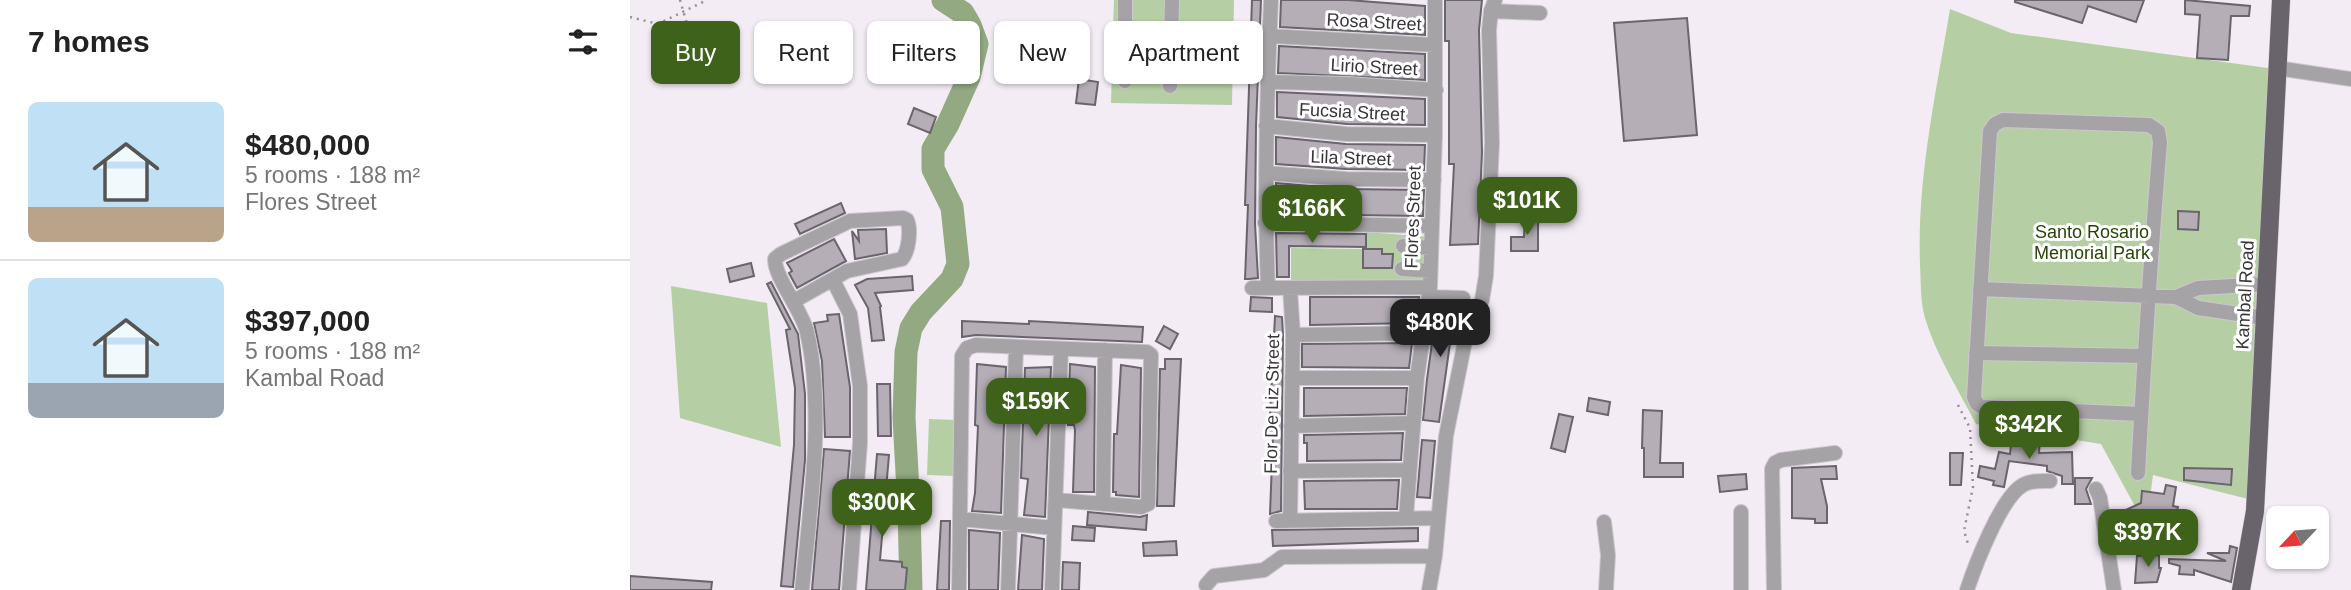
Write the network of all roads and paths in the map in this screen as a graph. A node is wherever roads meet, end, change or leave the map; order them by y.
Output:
1 (680, 0) edge
2 (706, 0) edge
3 (1125, 0) edge
4 (1172, 0) edge
5 (1271, 0) edge
6 (1435, 0) edge
7 (2281, 0) edge
8 (1493, 6) edge
9 (684, 11) junction
10 (1540, 13) dead end
11 (630, 17) edge
12 (687, 21) edge
13 (1125, 21) edge
14 (1269, 36) junction
15 (1435, 45) junction
16 (2277, 68) junction
17 (2351, 79) edge
18 (1268, 82) junction
19 (1170, 86) dead end
20 (1436, 90) junction
21 (1266, 126) junction
22 (1435, 135) junction
23 (1266, 173) junction
24 (1434, 180) junction
25 (1265, 223) junction
26 (1432, 226) junction
27 (1403, 246) dead end
28 (1431, 248) junction
29 (1402, 269) dead end
30 (1430, 271) junction
31 (833, 280) junction
32 (2267, 284) junction
33 (1252, 288) dead end
34 (1268, 288) junction
35 (1290, 288) junction
36 (1980, 289) junction
37 (1429, 292) junction
38 (2148, 296) junction
39 (2176, 297) junction
40 (1463, 298) dead end
41 (794, 301) junction
42 (2265, 318) junction
43 (1423, 333) junction
44 (1293, 335) junction
45 (1016, 348) junction
46 (1061, 350) junction
47 (1105, 350) junction
48 (1976, 353) junction
49 (2144, 356) junction
50 (1417, 378) junction
51 (1292, 379) junction
52 (1958, 405) dead end
53 (2141, 414) junction
54 (1413, 423) junction
55 (1291, 426) junction
56 (1835, 453) dead end
57 (1409, 470) junction
58 (1290, 471) junction
59 (2138, 473) dead end
60 (2050, 481) dead end
61 (2096, 489) dead end
62 (1056, 500) junction
63 (1103, 503) junction
64 (1741, 512) dead end
65 (1406, 517) junction
66 (1438, 518) junction
67 (960, 519) junction
68 (1009, 522) junction
69 (1604, 522) dead end
70 (1054, 528) junction
71 (1435, 556) junction
72 (1974, 567) junction
73 (1206, 585) dead end
74 (802, 590) edge
75 (849, 590) edge
76 (958, 590) edge
77 (1008, 590) edge
78 (1052, 590) edge
79 (1429, 590) edge
80 (1606, 590) edge
81 (1741, 590) edge
82 (1774, 590) edge
83 (1967, 590) edge
84 (2114, 590) edge
85 (2241, 590) edge

1 - 9 path
2 - 9 path
3 - 13 street
4 - 19 street
5 - 14 street
6 - 15 street, Flores Street
7 - 16 main road, Kambal Road
8 - 10 street
8 - 66 street
9 - 11 path
9 - 12 path
14 - 15 street, Rosa Street
14 - 18 street
15 - 20 street, Flores Street
16 - 17 street
16 - 32 main road, Kambal Road
18 - 20 street, Lirio Street
18 - 21 street
20 - 22 street, Flores Street
21 - 22 street, Fucsia Street
21 - 23 street
22 - 24 street, Flores Street
23 - 24 street, Lila Street
23 - 25 street
24 - 26 street, Flores Street
25 - 26 street
25 - 34 street
26 - 28 street, Flores Street
27 - 28 street
28 - 30 street, Flores Street
29 - 30 street
30 - 37 street, Flores Street
31 - 41 street
31 - 41 street
31 - 75 street
32 - 39 street
32 - 42 main road, Kambal Road
33 - 34 street
34 - 35 street
35 - 37 street
35 - 44 street, Flor De Liz Street
36 - 38 street
36 - 38 street
36 - 48 street
37 - 40 street
37 - 43 street, Flores Street
38 - 39 street
38 - 49 street
39 - 42 street
41 - 74 street
42 - 85 main road, Kambal Road
43 - 44 street
43 - 50 street, Flores Street
44 - 51 street, Flor De Liz Street
45 - 46 street
45 - 67 street
45 - 68 street
46 - 47 street
46 - 62 street
47 - 63 street
47 - 63 street
48 - 49 street
48 - 53 street
49 - 53 street
50 - 51 street
50 - 54 street, Flores Street
51 - 55 street, Flor De Liz Street
52 - 72 path
53 - 59 street
54 - 55 street
54 - 57 street, Flores Street
55 - 58 street, Flor De Liz Street
56 - 82 street
57 - 58 street
57 - 65 street, Flores Street
58 - 65 street, Flor De Liz Street
60 - 72 street
61 - 84 street
62 - 63 street
62 - 70 street
64 - 81 street
65 - 66 street
66 - 71 street
67 - 68 street
67 - 76 street
68 - 70 street
68 - 77 street
69 - 80 street
70 - 78 street
71 - 73 street
71 - 79 street
72 - 83 street

